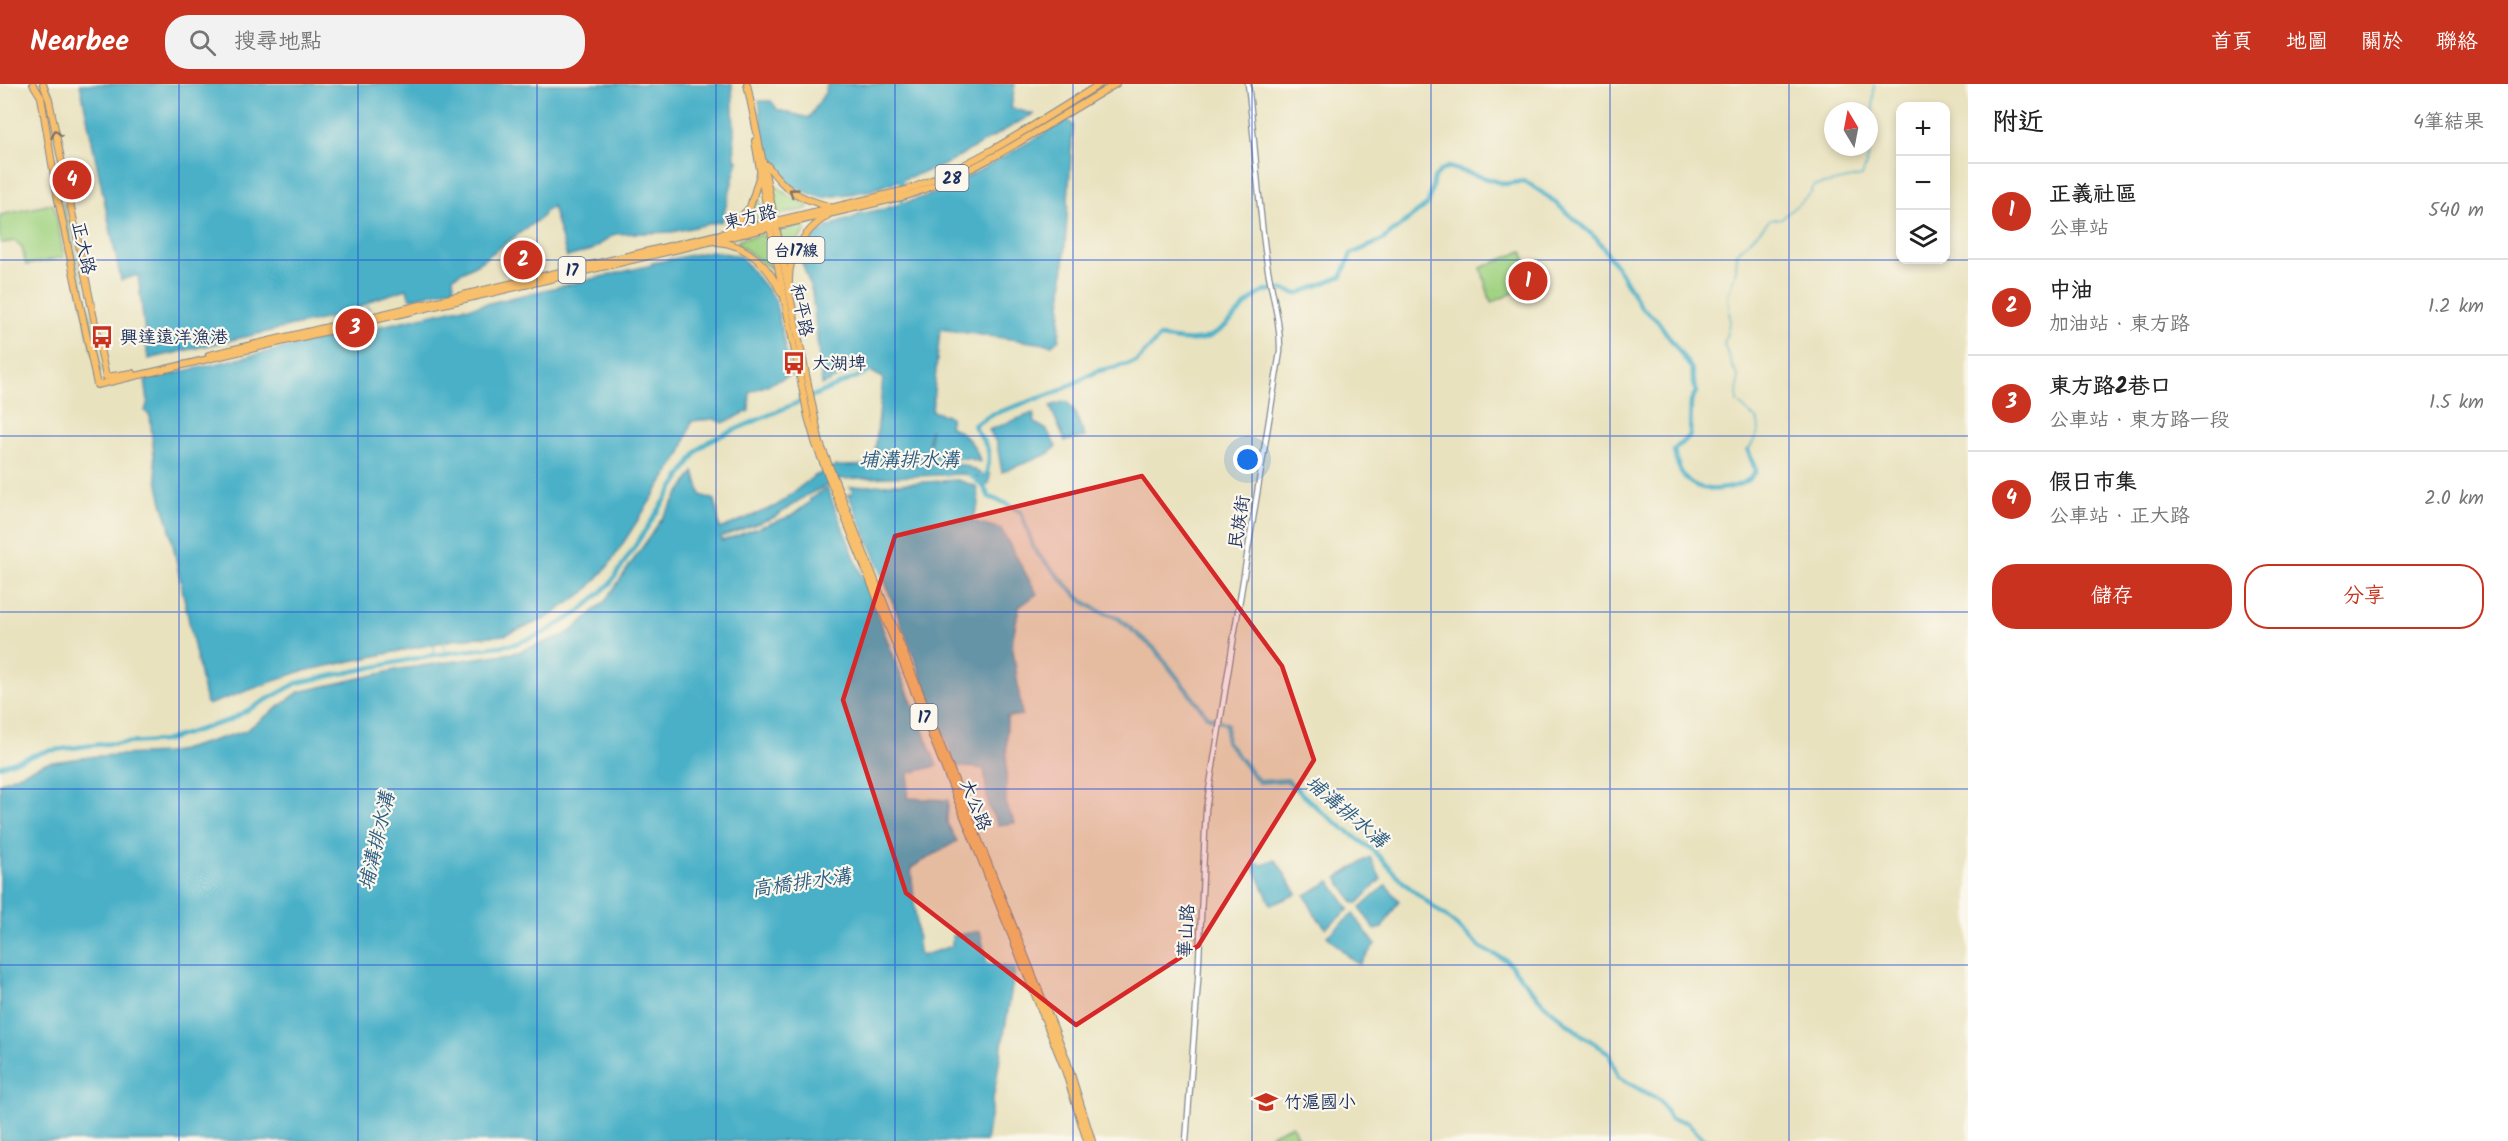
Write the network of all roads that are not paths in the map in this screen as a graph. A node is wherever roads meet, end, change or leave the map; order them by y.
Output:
1 (33, 84) edge
2 (43, 84) edge
3 (746, 84) edge
4 (1100, 84) edge
5 (1116, 84) edge
6 (1248, 84) edge
7 (764, 162) junction
8 (761, 170) junction
9 (833, 210) junction
10 (772, 224) junction
11 (724, 234) junction
12 (708, 242) junction
13 (788, 304) junction
14 (369, 320) junction
15 (833, 483) joint
16 (1219, 723) joint
17 (1020, 951) junction
18 (1087, 1141) edge
19 (1092, 1141) edge
20 (1186, 1141) edge

1 - 14 main road, 正大路 / 17
14 -> 2 main road, 正大路 / 17
3 - 7 main road, 和平路
3 - 8 main road, 和平路
4 - 9 main road, 東方路 / 28
5 - 9 main road, 東方路 / 28
6 - 16 street, 民族街
9 -> 7 main road
7 - 10 main road, 和平路
8 - 10 main road, 和平路
8 - 11 main road
9 - 10 main road, 東方路 / 28
9 - 13 main road, 台17線
10 - 11 main road, 東方路 / 17
10 - 12 main road, 東方路 / 17
10 - 13 main road, 和平路 / 17
11 - 14 main road, 東方路 / 17
12 - 13 main road, 台17線
12 - 14 main road, 東方路 / 17
13 - 15 main road, 和平路 / 17
15 - 17 main road, 大公路 / 17
16 - 20 street, 華山路
17 - 18 main road, 大公路 / 17
17 - 19 main road, 大公路 / 17

